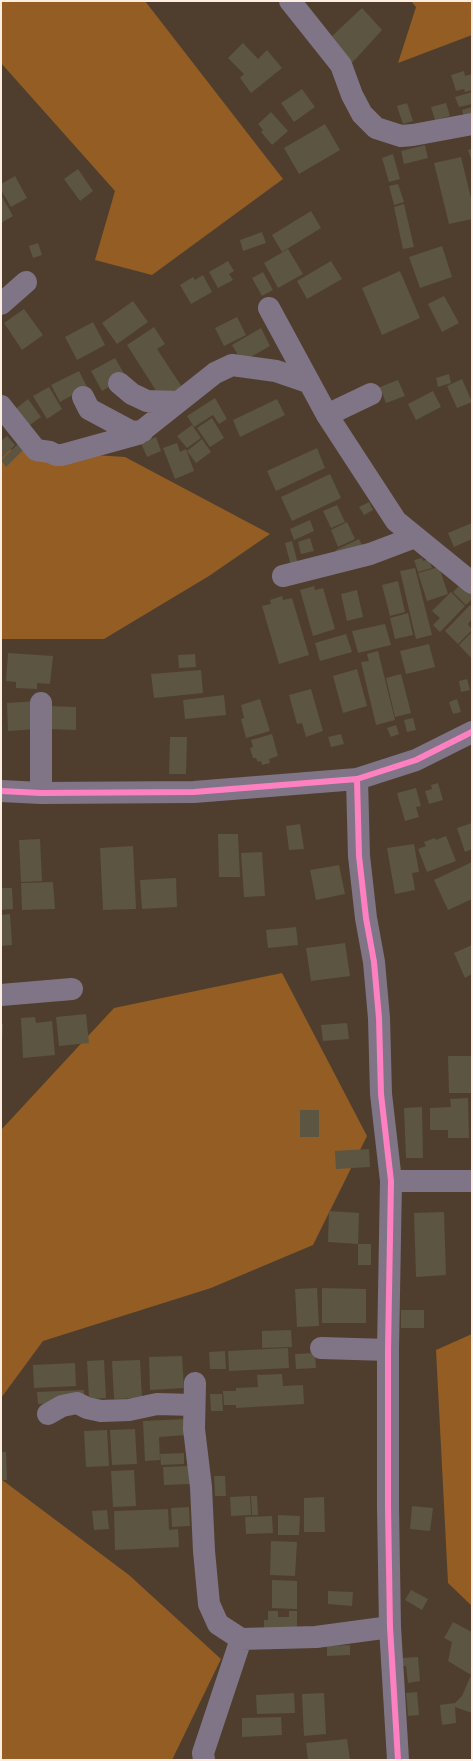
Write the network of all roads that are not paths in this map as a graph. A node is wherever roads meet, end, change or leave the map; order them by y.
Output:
1 (290, 1) edge
2 (472, 124) edge
3 (26, 282) dead end
4 (1, 304) edge
5 (269, 308) dead end
6 (308, 382) junction
7 (119, 383) dead end
8 (371, 394) dead end
9 (83, 397) dead end
10 (178, 402) junction
11 (1, 406) edge
12 (327, 415) junction
13 (143, 431) junction
14 (415, 537) junction
15 (283, 576) dead end
16 (472, 583) edge
17 (41, 703) dead end
18 (472, 732) edge
19 (357, 779) junction
20 (1, 791) edge
21 (41, 793) junction
22 (72, 989) dead end
23 (1, 995) edge
24 (391, 1181) junction
25 (472, 1181) edge
26 (321, 1348) dead end
27 (388, 1350) junction
28 (195, 1382) dead end
29 (194, 1405) junction
30 (48, 1414) dead end
31 (390, 1626) junction
32 (241, 1639) junction
33 (204, 1760) edge
34 (398, 1760) edge

1 - 2 street
3 - 4 street
5 - 6 street
6 - 10 street
6 - 12 street
7 - 10 street
8 - 12 street
9 - 13 street
10 - 13 street
11 - 13 street
12 - 14 street
14 - 15 street
14 - 16 street
17 - 21 street
18 - 19 street
19 - 21 street
19 - 24 street
20 - 21 street
22 - 23 street
24 - 25 street
24 - 27 street
26 - 27 street
27 - 31 street
28 - 29 street
29 - 30 street
29 - 32 street
31 - 32 street
31 - 34 street
32 - 33 street

